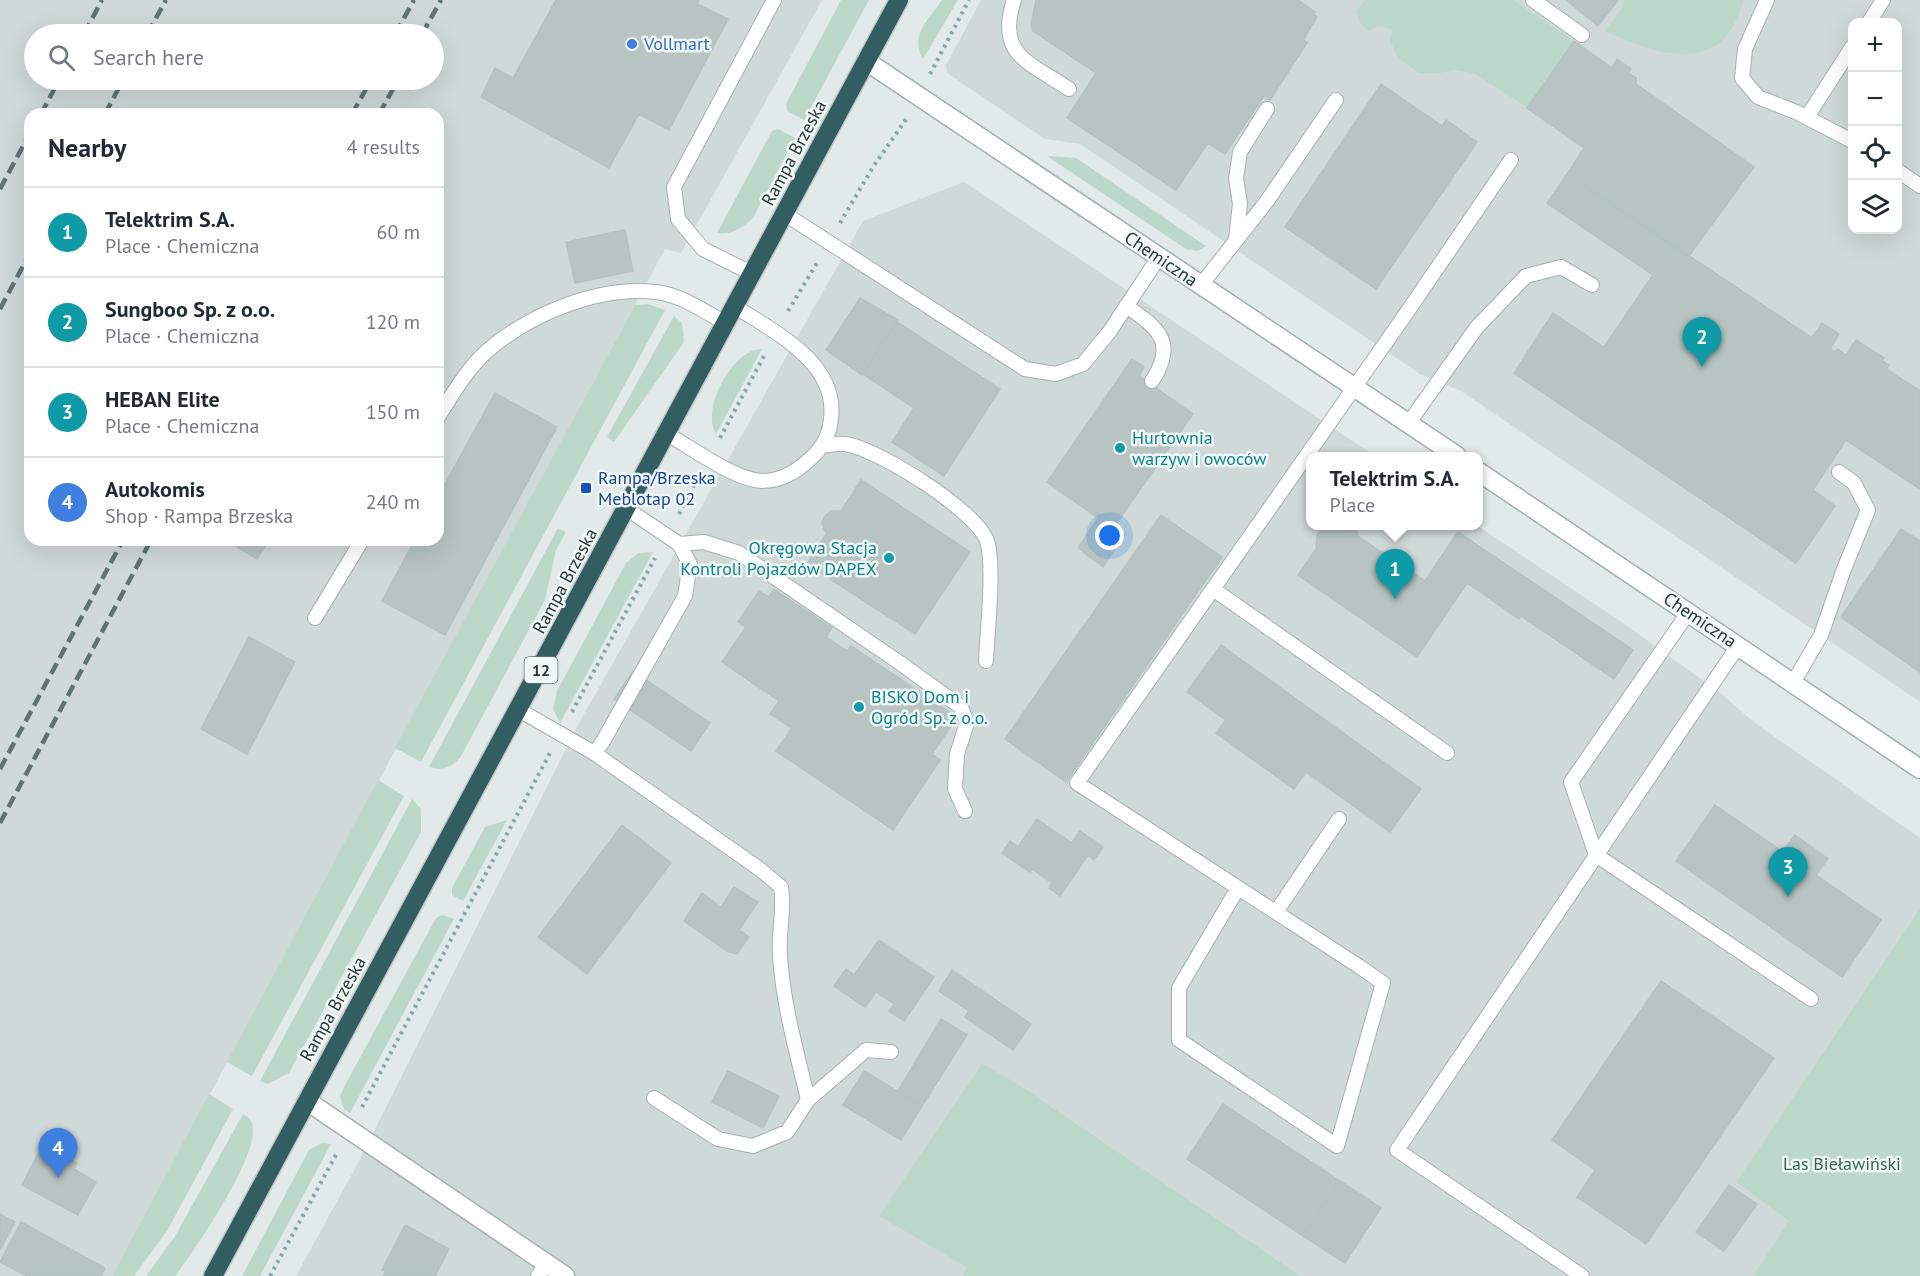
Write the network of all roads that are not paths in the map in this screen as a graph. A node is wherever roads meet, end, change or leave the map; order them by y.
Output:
1 (774, 0) edge
2 (899, 0) edge
3 (1014, 0) edge
4 (1533, 0) edge
5 (1767, 0) edge
6 (1883, 0) edge
7 (1872, 18) edge
8 (1582, 35) dead end
9 (1848, 53) edge
10 (866, 61) junction
11 (1069, 89) dead end
12 (1336, 100) dead end
13 (1267, 109) dead end
14 (1807, 117) junction
15 (1848, 139) edge
16 (1511, 160) dead end
17 (1902, 174) edge
18 (1920, 186) edge
19 (785, 214) junction
20 (1236, 239) junction
21 (1159, 257) junction
22 (753, 274) junction
23 (1201, 285) junction
24 (1592, 285) dead end
25 (1126, 306) junction
26 (736, 307) junction
27 (727, 324) junction
28 (1152, 381) dead end
29 (1354, 387) junction
30 (444, 409) edge
31 (1408, 424) junction
32 (667, 434) junction
33 (822, 446) junction
34 (1309, 452) edge
35 (1450, 452) edge
36 (1306, 456) edge
37 (1839, 472) dead end
38 (1483, 475) edge
39 (627, 509) junction
40 (679, 543) junction
41 (358, 546) edge
42 (1213, 589) junction
43 (1688, 612) junction
44 (315, 618) dead end
45 (1738, 646) junction
46 (986, 661) dead end
47 (1793, 683) junction
48 (519, 711) junction
49 (594, 753) junction
50 (1447, 753) dead end
51 (1920, 769) edge
52 (965, 811) dead end
53 (1339, 819) dead end
54 (1596, 855) junction
55 (1238, 888) junction
56 (1276, 912) junction
57 (1810, 999) dead end
58 (891, 1052) dead end
59 (654, 1098) dead end
60 (808, 1100) junction
61 (307, 1101) junction
62 (542, 1270) edge
63 (213, 1276) edge
64 (565, 1276) edge
65 (1582, 1276) edge

1 - 22 lane
2 - 10 highway, Rampa Brzeska / 12
3 - 11 lane
4 - 8 lane
5 - 14 lane
6 - 7 lane
9 - 14 lane
10 - 19 highway, Rampa Brzeska / 12
10 - 21 street, Chemiczna
12 - 20 lane
13 - 20 lane
14 - 15 lane
16 - 29 lane
17 - 18 lane
19 - 22 highway, Rampa Brzeska / 12
19 - 25 lane
20 - 23 lane
21 - 23 street, Chemiczna
21 - 25 lane
22 - 26 highway, Rampa Brzeska / 12
23 - 29 street, Chemiczna
24 - 31 lane
25 - 28 lane
26 - 27 highway, Rampa Brzeska / 12
26 - 33 lane
27 - 30 lane
27 - 32 highway, Rampa Brzeska / 12
29 - 31 street, Chemiczna
29 - 34 lane
31 - 35 street, Chemiczna
32 - 33 lane
32 - 39 highway, Rampa Brzeska / 12
33 - 46 lane
36 - 42 lane
37 - 47 lane
38 - 43 street, Chemiczna
39 - 40 lane
39 - 48 highway, Rampa Brzeska / 12
40 - 49 lane
40 - 52 lane
41 - 44 lane
42 - 50 lane
42 - 55 lane
43 - 45 street, Chemiczna
43 - 54 lane
45 - 47 street, Chemiczna
45 - 54 lane
47 - 51 street, Chemiczna
48 - 49 lane
48 - 61 highway, Rampa Brzeska / 12
49 - 60 lane
53 - 56 lane
54 - 57 lane
54 - 65 lane
55 - 56 lane
55 - 56 lane
58 - 60 lane
59 - 60 lane
61 - 62 street
61 - 63 highway, Rampa Brzeska / 12
62 - 64 street

